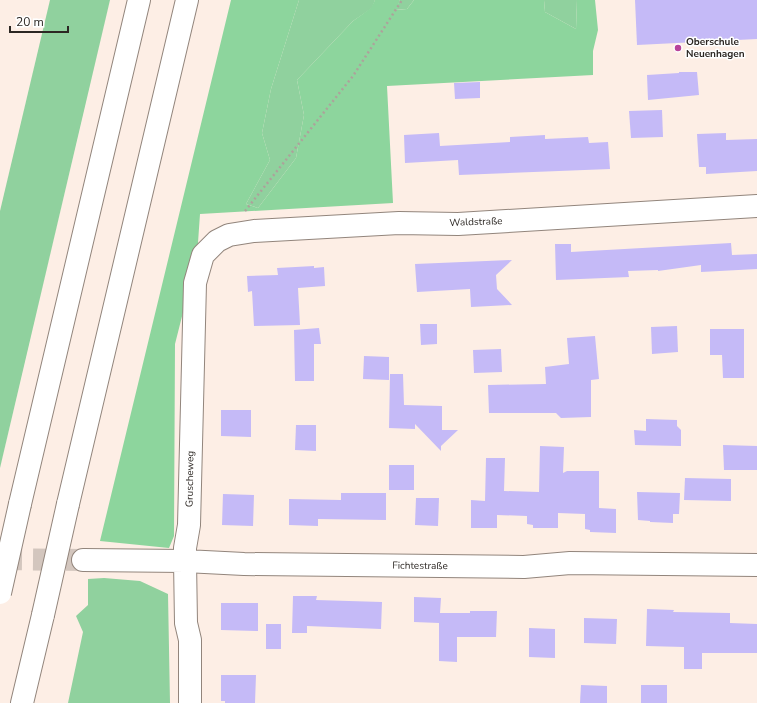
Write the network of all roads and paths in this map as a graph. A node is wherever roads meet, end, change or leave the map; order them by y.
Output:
1 (139, 0) edge
2 (187, 0) edge
3 (402, 0) edge
4 (757, 206) edge
5 (229, 235) junction
6 (203, 255) joint
7 (83, 560) tunnel mouth
8 (185, 561) junction
9 (757, 565) edge
10 (0, 593) edge
11 (22, 703) edge
12 (190, 703) edge

1 - 10 main road, bridge
2 - 11 main road, bridge
3 - 5 path
4 - 5 main road, Waldstraße
5 - 6 main road, Waldstraße
6 - 8 main road, Gruscheweg
7 - 8 main road, Fichtestraße
8 - 9 main road, Fichtestraße
8 - 12 main road, Gruscheweg

